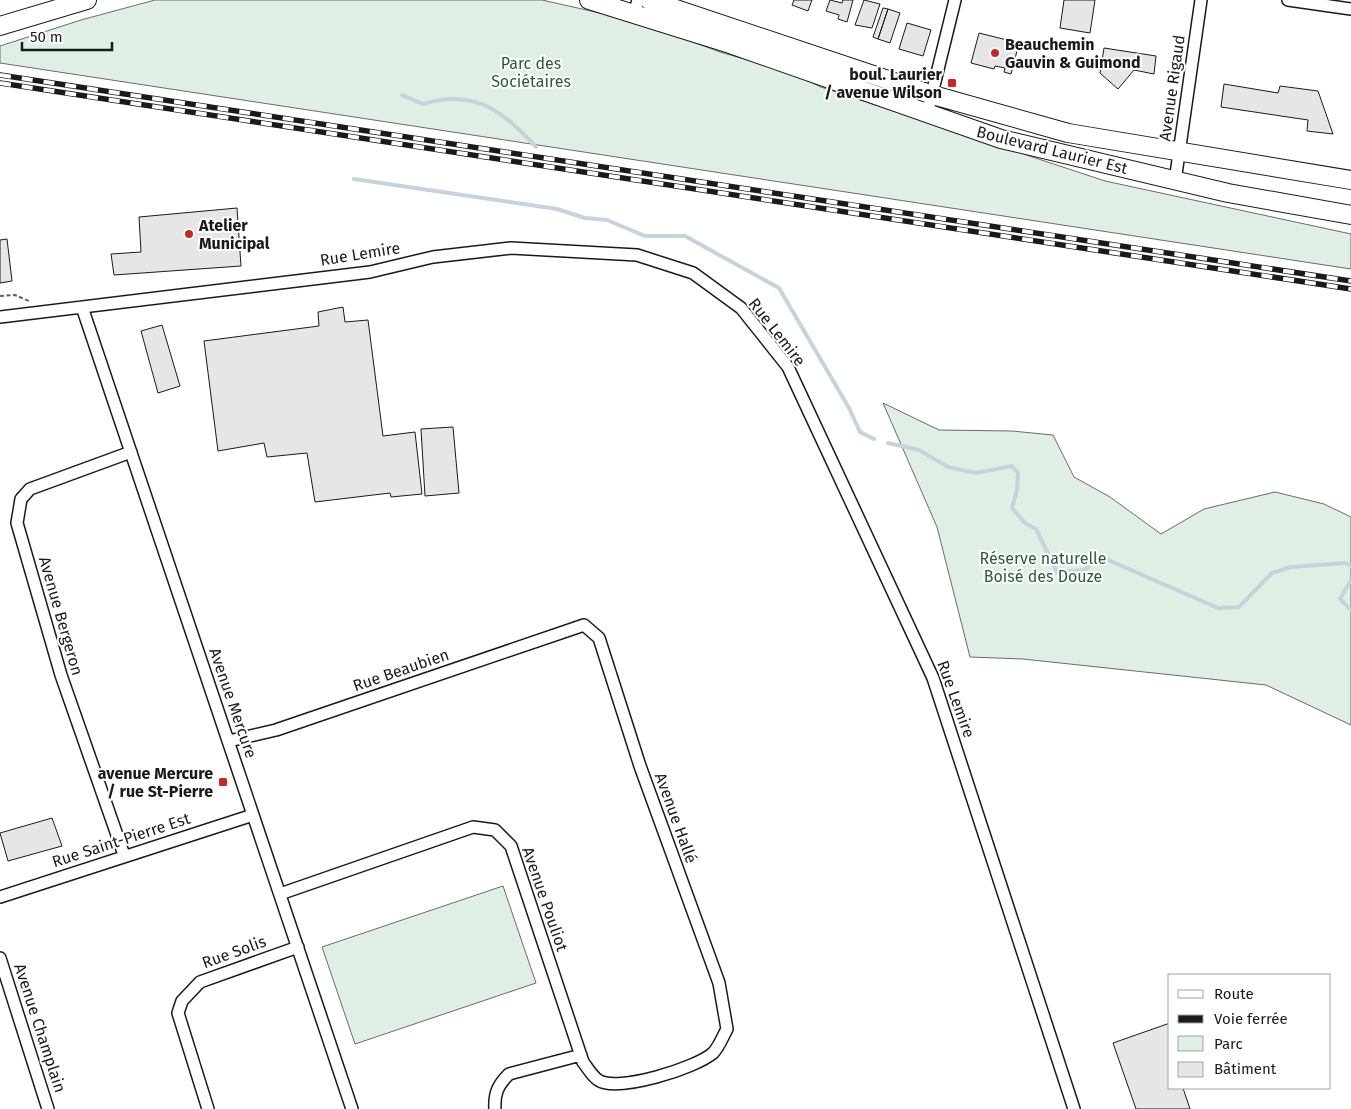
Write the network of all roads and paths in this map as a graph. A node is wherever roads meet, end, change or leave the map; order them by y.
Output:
1 (87, 0) edge
2 (589, 0) edge
3 (650, 0) edge
4 (955, 0) edge
5 (1201, 0) edge
6 (1288, 0) edge
7 (636, 7) edge
8 (1351, 10) edge
9 (0, 26) edge
10 (933, 95) junction
11 (927, 114) junction
12 (1179, 153) junction
13 (1351, 180) edge
14 (1175, 181) junction
15 (1351, 215) edge
16 (0, 296) edge
17 (82, 307) junction
18 (33, 313) junction
19 (0, 317) edge
20 (131, 452) junction
21 (584, 625) joint
22 (228, 742) junction
23 (253, 815) junction
24 (124, 855) junction
25 (280, 894) junction
26 (0, 897) edge
27 (298, 947) junction
28 (0, 958) edge
29 (581, 1055) junction
30 (598, 1080) joint
31 (48, 1109) edge
32 (208, 1109) edge
33 (352, 1109) edge
34 (495, 1109) edge
35 (1074, 1109) edge

1 - 9 main road
2 - 7 main road, Boulevard Laurier Est
3 - 10 main road, Boulevard Laurier Est
4 - 10 street
5 - 12 street, Avenue Rigaud
6 - 8 street
7 - 11 main road, Boulevard Laurier Est
10 - 11 street
10 - 12 main road, Boulevard Laurier Est
11 - 14 main road, Boulevard Laurier Est
12 - 13 main road, Boulevard Laurier Est
12 - 14 street, Avenue Rigaud
14 - 15 main road, Boulevard Laurier Est
16 - 18 path
17 - 18 street, Rue Lemire
17 - 20 street, Avenue Mercure
17 - 35 street, Rue Lemire
18 - 19 street, Rue Lemire
20 - 22 street, Avenue Mercure
20 - 24 street, Avenue Bergeron
21 - 22 street, Rue Beaubien
21 - 30 street, Avenue Hallé
22 - 23 street, Avenue Mercure
23 - 24 street, Rue Saint-Pierre Est
23 - 25 street, Avenue Mercure
24 - 26 street, Rue Saint-Pierre Est
25 - 27 street, Avenue Mercure
25 - 29 street, Avenue Pouliot
27 - 32 street, Rue Solis
27 - 33 street, Avenue Mercure
28 - 31 street, Avenue Champlain
29 - 30 street, Avenue Pouliot
29 - 34 street

